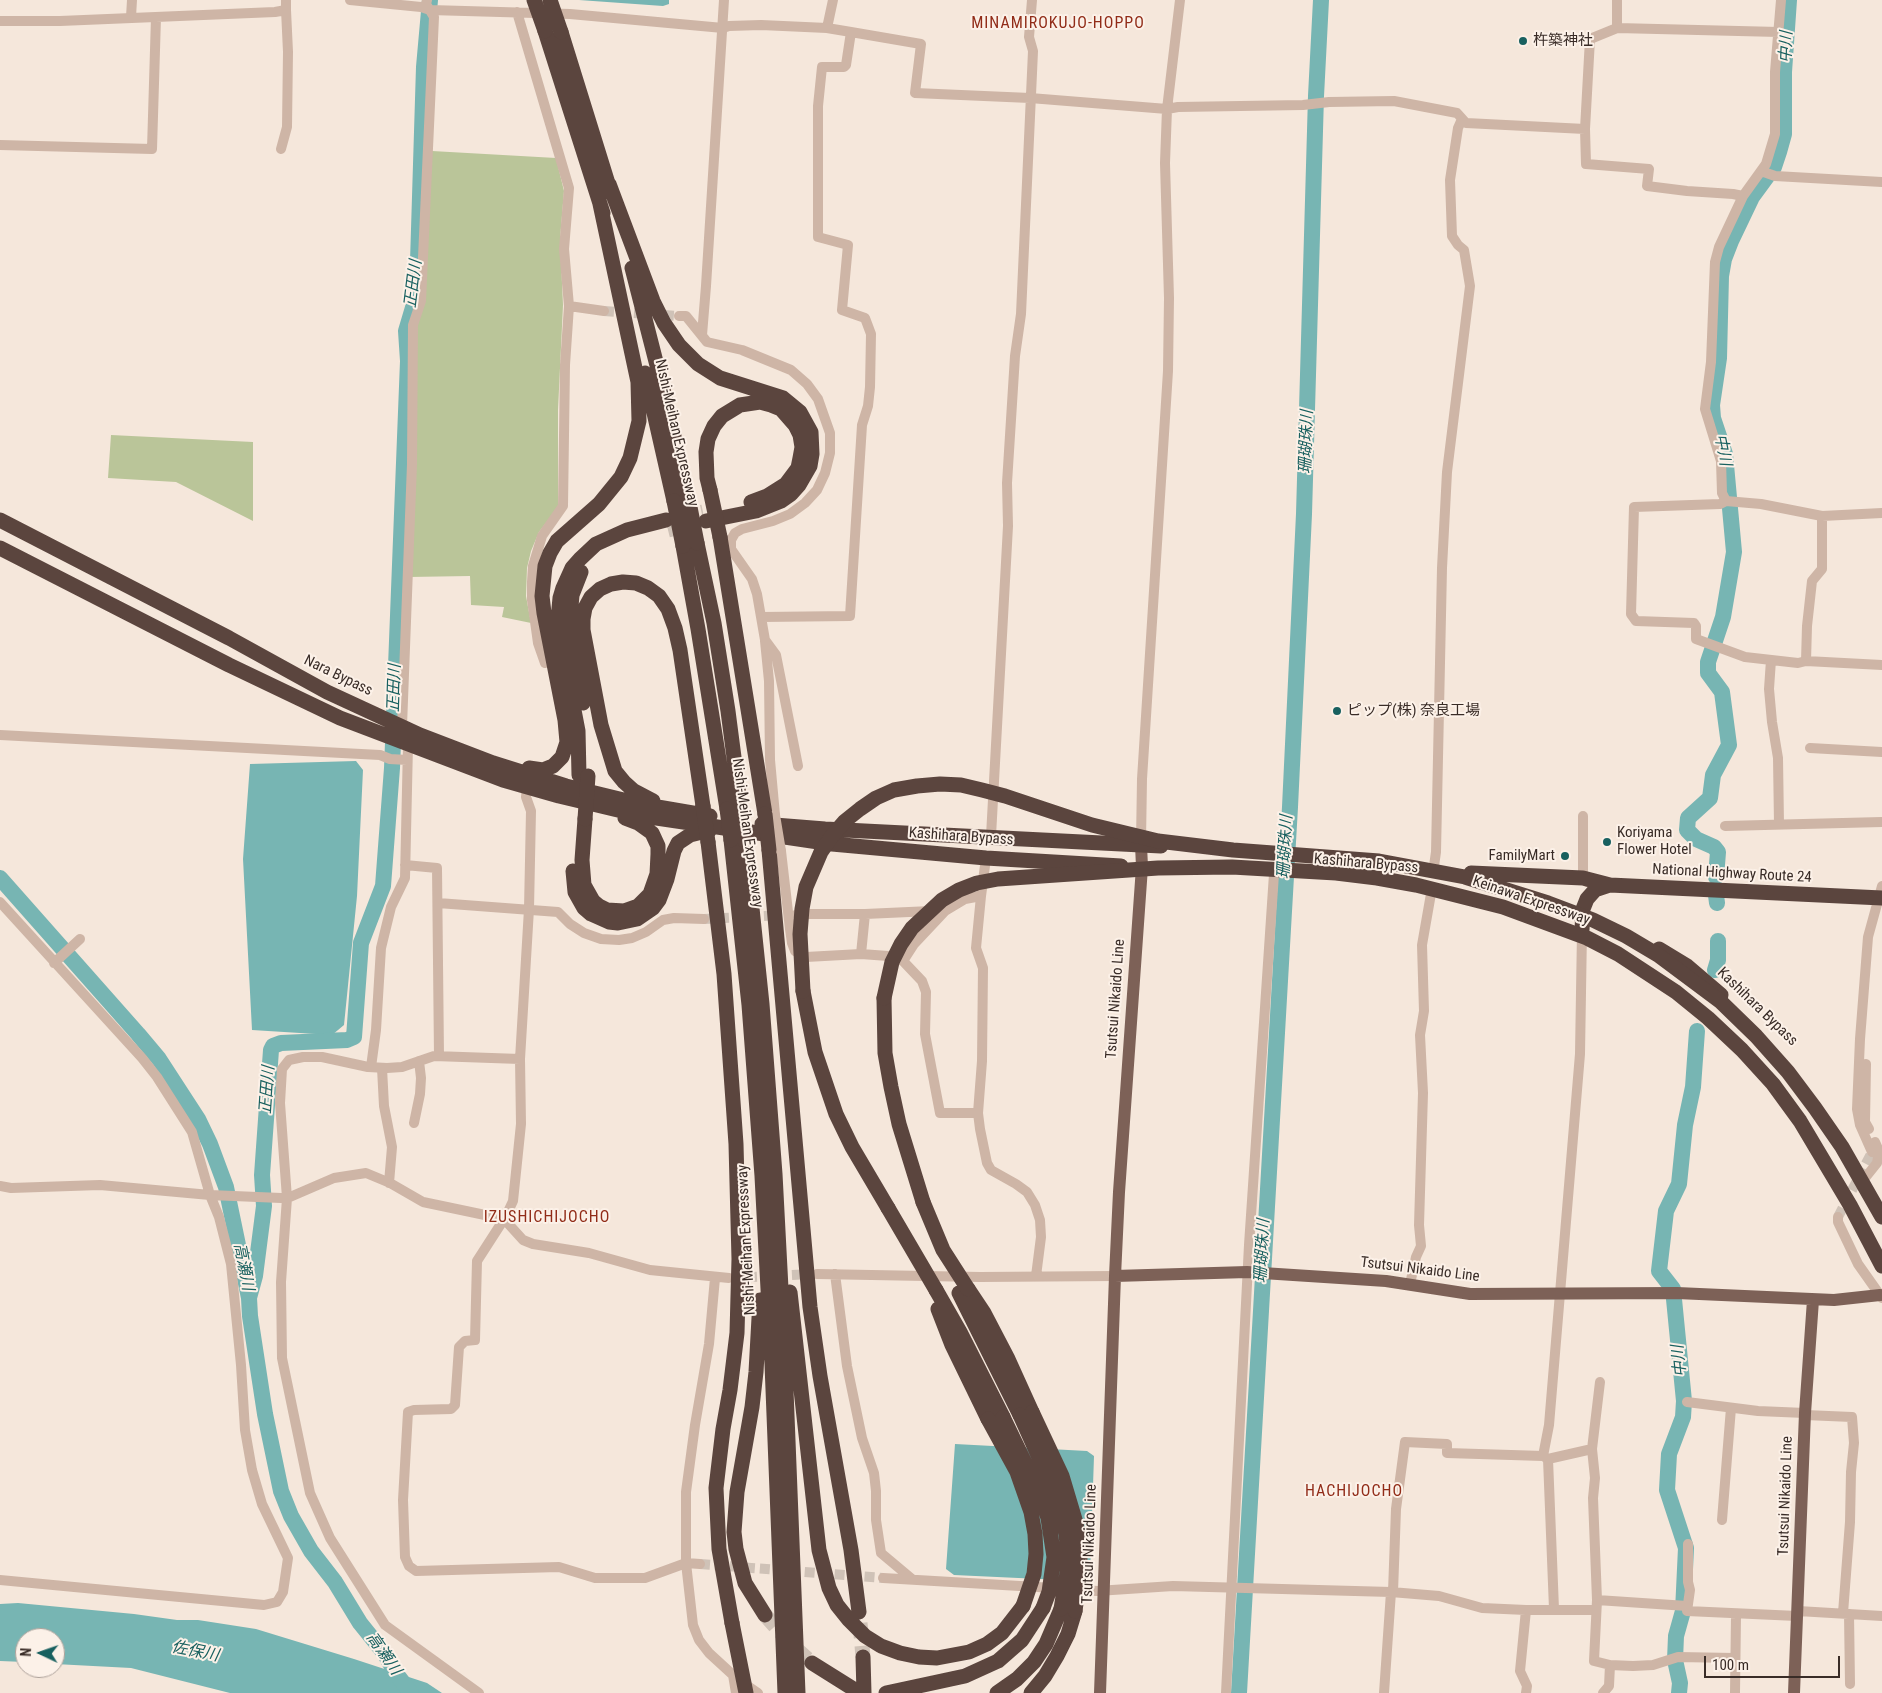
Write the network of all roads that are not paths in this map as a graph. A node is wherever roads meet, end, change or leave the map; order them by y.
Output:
1 (132, 0) edge
2 (350, 0) edge
3 (534, 0) edge
4 (550, 0) edge
5 (724, 0) edge
6 (833, 0) edge
7 (1032, 0) edge
8 (1180, 0) edge
9 (1617, 0) edge
10 (1781, 0) edge
11 (286, 5) edge
12 (428, 5) edge
13 (518, 12) junction
14 (131, 17) junction
15 (156, 17) junction
16 (0, 21) edge
17 (723, 28) junction
18 (827, 28) junction
19 (1617, 28) junction
20 (851, 32) junction
21 (1779, 32) junction
22 (1030, 98) junction
23 (1167, 109) junction
24 (1462, 119) junction
25 (1585, 129) junction
26 (0, 145) edge
27 (281, 149) dead end
28 (1761, 171) junction
29 (1882, 182) edge
30 (609, 184) junction
31 (1743, 196) junction
32 (600, 204) junction
33 (569, 306) junction
34 (604, 311) tunnel mouth
35 (679, 316) tunnel mouth
36 (702, 335) junction
37 (681, 499) junction
38 (1726, 501) junction
39 (1882, 513) edge
40 (1822, 516) junction
41 (0, 520) edge
42 (667, 525) tunnel mouth
43 (0, 548) edge
44 (762, 617) junction
45 (765, 640) junction
46 (1771, 660) junction
47 (1806, 661) junction
48 (545, 663) dead end
49 (1882, 665) edge
50 (573, 674) junction
51 (582, 722) junction
52 (402, 726) junction
53 (0, 735) edge
54 (420, 735) junction
55 (408, 745) junction
56 (1810, 748) dead end
57 (1882, 752) edge
58 (407, 760) junction
59 (798, 766) dead end
60 (527, 787) junction
61 (559, 796) junction
62 (680, 811) junction
63 (770, 815) junction
64 (1583, 816) dead end
65 (581, 817) junction
66 (1882, 822) edge
67 (1779, 824) junction
68 (1725, 826) dead end
69 (719, 828) junction
70 (991, 836) junction
71 (738, 840) junction
72 (1141, 845) junction
73 (775, 851) junction
74 (986, 858) junction
75 (405, 865) junction
76 (1434, 866) junction
77 (1142, 867) junction
78 (1471, 873) junction
79 (1276, 874) junction
80 (1583, 878) junction
81 (1610, 885) junction
82 (1432, 888) junction
83 (1595, 890) junction
84 (1881, 894) edge
85 (981, 896) junction
86 (0, 902) edge
87 (438, 903) junction
88 (1583, 909) junction
89 (529, 910) junction
90 (945, 911) junction
91 (794, 914) tunnel mouth
92 (865, 914) junction
93 (704, 919) tunnel mouth
94 (1582, 930) junction
95 (80, 939) dead end
96 (861, 954) junction
97 (903, 961) junction
98 (55, 962) junction
99 (1860, 1039) junction
100 (439, 1056) junction
101 (520, 1059) junction
102 (419, 1061) junction
103 (377, 1067) junction
104 (755, 1086) junction
105 (978, 1113) junction
106 (414, 1123) dead end
107 (1872, 1152) dead end
108 (775, 1174) junction
109 (1865, 1178) junction
110 (389, 1183) junction
111 (0, 1186) edge
112 (212, 1195) junction
113 (287, 1198) junction
114 (1882, 1216) edge
115 (1838, 1217) dead end
116 (504, 1220) junction
117 (1882, 1266) edge
118 (1882, 1271) edge
119 (1248, 1272) junction
120 (817, 1274) tunnel mouth
121 (835, 1274) junction
122 (1036, 1276) junction
123 (1115, 1276) junction
124 (715, 1278) junction
125 (729, 1278) tunnel mouth
126 (1410, 1284) junction
127 (1560, 1294) junction
128 (1881, 1296) edge
129 (1813, 1300) junction
130 (1600, 1382) dead end
131 (1686, 1402) dead end
132 (1731, 1408) junction
133 (1805, 1414) junction
134 (996, 1418) junction
135 (1592, 1449) junction
136 (1545, 1458) junction
137 (1722, 1520) dead end
138 (1688, 1544) dead end
139 (686, 1564) junction
140 (700, 1564) tunnel mouth
141 (883, 1578) tunnel mouth
142 (0, 1580) edge
143 (912, 1580) junction
144 (1233, 1587) junction
145 (1104, 1590) junction
146 (1392, 1592) junction
147 (1597, 1605) junction
148 (1683, 1605) junction
149 (1554, 1609) junction
150 (1068, 1610) junction
151 (1526, 1610) junction
152 (860, 1612) tunnel mouth
153 (1736, 1614) junction
154 (1797, 1614) junction
155 (1846, 1614) junction
156 (766, 1615) tunnel mouth
157 (1882, 1616) edge
158 (1734, 1658) junction
159 (863, 1663) tunnel mouth
160 (798, 1665) junction
161 (1610, 1665) junction
162 (732, 1675) junction
163 (1850, 1684) dead end
164 (479, 1693) edge
165 (736, 1693) edge
166 (746, 1693) edge
167 (758, 1693) edge
168 (785, 1693) edge
169 (798, 1693) edge
170 (862, 1693) edge
171 (886, 1693) edge
172 (997, 1693) edge
173 (1031, 1693) edge
174 (1100, 1693) edge
175 (1226, 1693) edge
176 (1384, 1693) edge
177 (1526, 1693) edge
178 (1603, 1693) edge
179 (1735, 1693) edge
180 (1794, 1693) edge

1 - 14 street
2 - 12 street
3 - 32 highway, Nishi-Meihan Expressway, bridge
4 - 30 highway, Nishi-Meihan Expressway, bridge
5 - 17 street
6 - 18 street
7 - 22 street
8 - 23 street
9 - 19 street
10 - 21 street
11 - 15 street
11 - 27 street
12 - 13 street
12 - 52 street
13 - 17 street
13 - 33 street
14 - 15 street
14 - 16 street
15 - 26 street
17 - 18 street
17 - 36 street
18 - 20 street
19 - 21 street
19 - 25 street
20 - 22 street
20 - 44 street
21 - 28 street
22 - 23 street
22 - 70 street
23 - 24 street
23 - 72 street
24 - 25 street
24 - 76 street
25 - 31 street
28 - 29 street
28 - 31 street
30 - 37 highway, Nishi-Meihan Expressway
30 - 63 highway, bridge
31 - 38 street
32 - 37 highway, Nishi-Meihan Expressway
32 - 50 highway
33 - 34 street
33 - 48 street
35 - 36 street
36 - 44 street
37 - 71 highway, Nishi-Meihan Expressway, bridge
38 - 40 street
38 - 46 street
39 - 40 street
40 - 47 street
41 - 52 highway, Nara Bypass
42 - 50 highway
43 - 55 highway
44 - 45 street
45 - 59 street
45 - 63 street
46 - 47 street
46 - 67 street
47 - 49 street
50 - 51 highway
50 - 51 highway
50 - 51 highway
50 - 51 highway
50 - 166 highway, bridge
51 - 54 highway
51 - 62 highway
51 - 65 highway
52 - 54 highway, Nara Bypass
52 - 55 street
53 - 58 street
54 - 62 highway, Nara Bypass
55 - 58 street
55 - 60 highway
56 - 57 street
58 - 75 street
60 - 61 highway
60 - 89 street
61 - 65 highway
61 - 69 highway, Kashihara Bypass
62 - 70 highway, Kashihara Bypass
63 - 73 highway, bridge
64 - 80 street
65 - 69 highway
66 - 67 street
67 - 68 street
69 - 74 highway, Kashihara Bypass
70 - 72 highway, Kashihara Bypass
71 - 104 highway, Nishi-Meihan Expressway
71 - 108 highway, Nishi-Meihan Expressway
72 - 76 highway, Kashihara Bypass, bridge
72 - 77 main road, Tsutsui Nikaido Line
73 - 96 street
73 - 152 highway
74 - 77 highway, Kashihara Bypass
74 - 85 street
75 - 87 street
75 - 103 street
76 - 78 highway, Kashihara Bypass
77 - 79 highway, Kashihara Bypass
77 - 123 main road, Tsutsui Nikaido Line
78 - 80 highway
78 - 88 highway, Kashihara Bypass
79 - 82 highway, Kashihara Bypass
79 - 119 street
80 - 81 highway
80 - 83 street
81 - 83 highway, National Highway Route 24
81 - 84 highway, National Highway Route 24
82 - 94 highway, Kashihara Bypass
82 - 126 street
83 - 88 highway
84 - 99 street
85 - 90 street
85 - 105 street
86 - 98 street
87 - 89 street
87 - 100 street
88 - 94 highway
88 - 109 highway, Kashihara Bypass
89 - 93 street
89 - 101 street
90 - 92 street
90 - 97 street
91 - 92 street
92 - 96 street
94 - 118 highway, Kashihara Bypass
94 - 127 street
95 - 98 street
96 - 97 street
97 - 105 street
98 - 112 street
99 - 107 street
99 - 109 street
100 - 101 street
100 - 102 street
101 - 116 street
102 - 103 street
102 - 106 street
103 - 110 street
103 - 113 street
104 - 156 highway
104 - 160 highway, Nishi-Meihan Expressway
105 - 122 street
108 - 134 highway, bridge
108 - 160 highway, Nishi-Meihan Expressway
109 - 114 highway, Kashihara Bypass
110 - 113 street
110 - 116 street
111 - 112 street
112 - 113 street
112 - 142 street
113 - 164 street
114 - 134 highway, Keinawa Expressway, bridge
115 - 128 street
116 - 124 street
116 - 139 street
117 - 150 highway, Keinawa Expressway, bridge
119 - 123 main road, Tsutsui Nikaido Line
119 - 126 main road, Tsutsui Nikaido Line
119 - 144 street
120 - 121 street
121 - 122 street
121 - 143 street
122 - 123 street
123 - 145 main road, Tsutsui Nikaido Line
124 - 125 street
124 - 139 street
126 - 127 main road, Tsutsui Nikaido Line
127 - 129 main road, Tsutsui Nikaido Line
127 - 136 street
128 - 129 main road, Tsutsui Nikaido Line
129 - 133 main road, Tsutsui Nikaido Line
130 - 135 street
131 - 132 street
132 - 133 street
132 - 137 street
133 - 154 main road, Tsutsui Nikaido Line
133 - 155 street
134 - 171 highway, bridge
135 - 136 street
135 - 147 street
136 - 146 street
136 - 149 street
138 - 148 street
139 - 140 street
139 - 162 street
141 - 143 street
143 - 145 street
144 - 145 street
144 - 146 street
144 - 175 street
145 - 174 main road, Tsutsui Nikaido Line
146 - 151 street
146 - 176 street
147 - 148 street
147 - 149 street
147 - 161 street
148 - 153 street
149 - 151 street
150 - 172 highway
150 - 173 highway
151 - 177 street
153 - 154 street
153 - 158 street
154 - 155 street
154 - 180 main road, Tsutsui Nikaido Line
155 - 157 street
155 - 163 street
158 - 161 street
158 - 179 street
159 - 170 highway
160 - 168 highway, Nishi-Meihan Expressway
160 - 169 highway, Nishi-Meihan Expressway
160 - 170 highway
161 - 178 street
162 - 165 street
162 - 167 street

